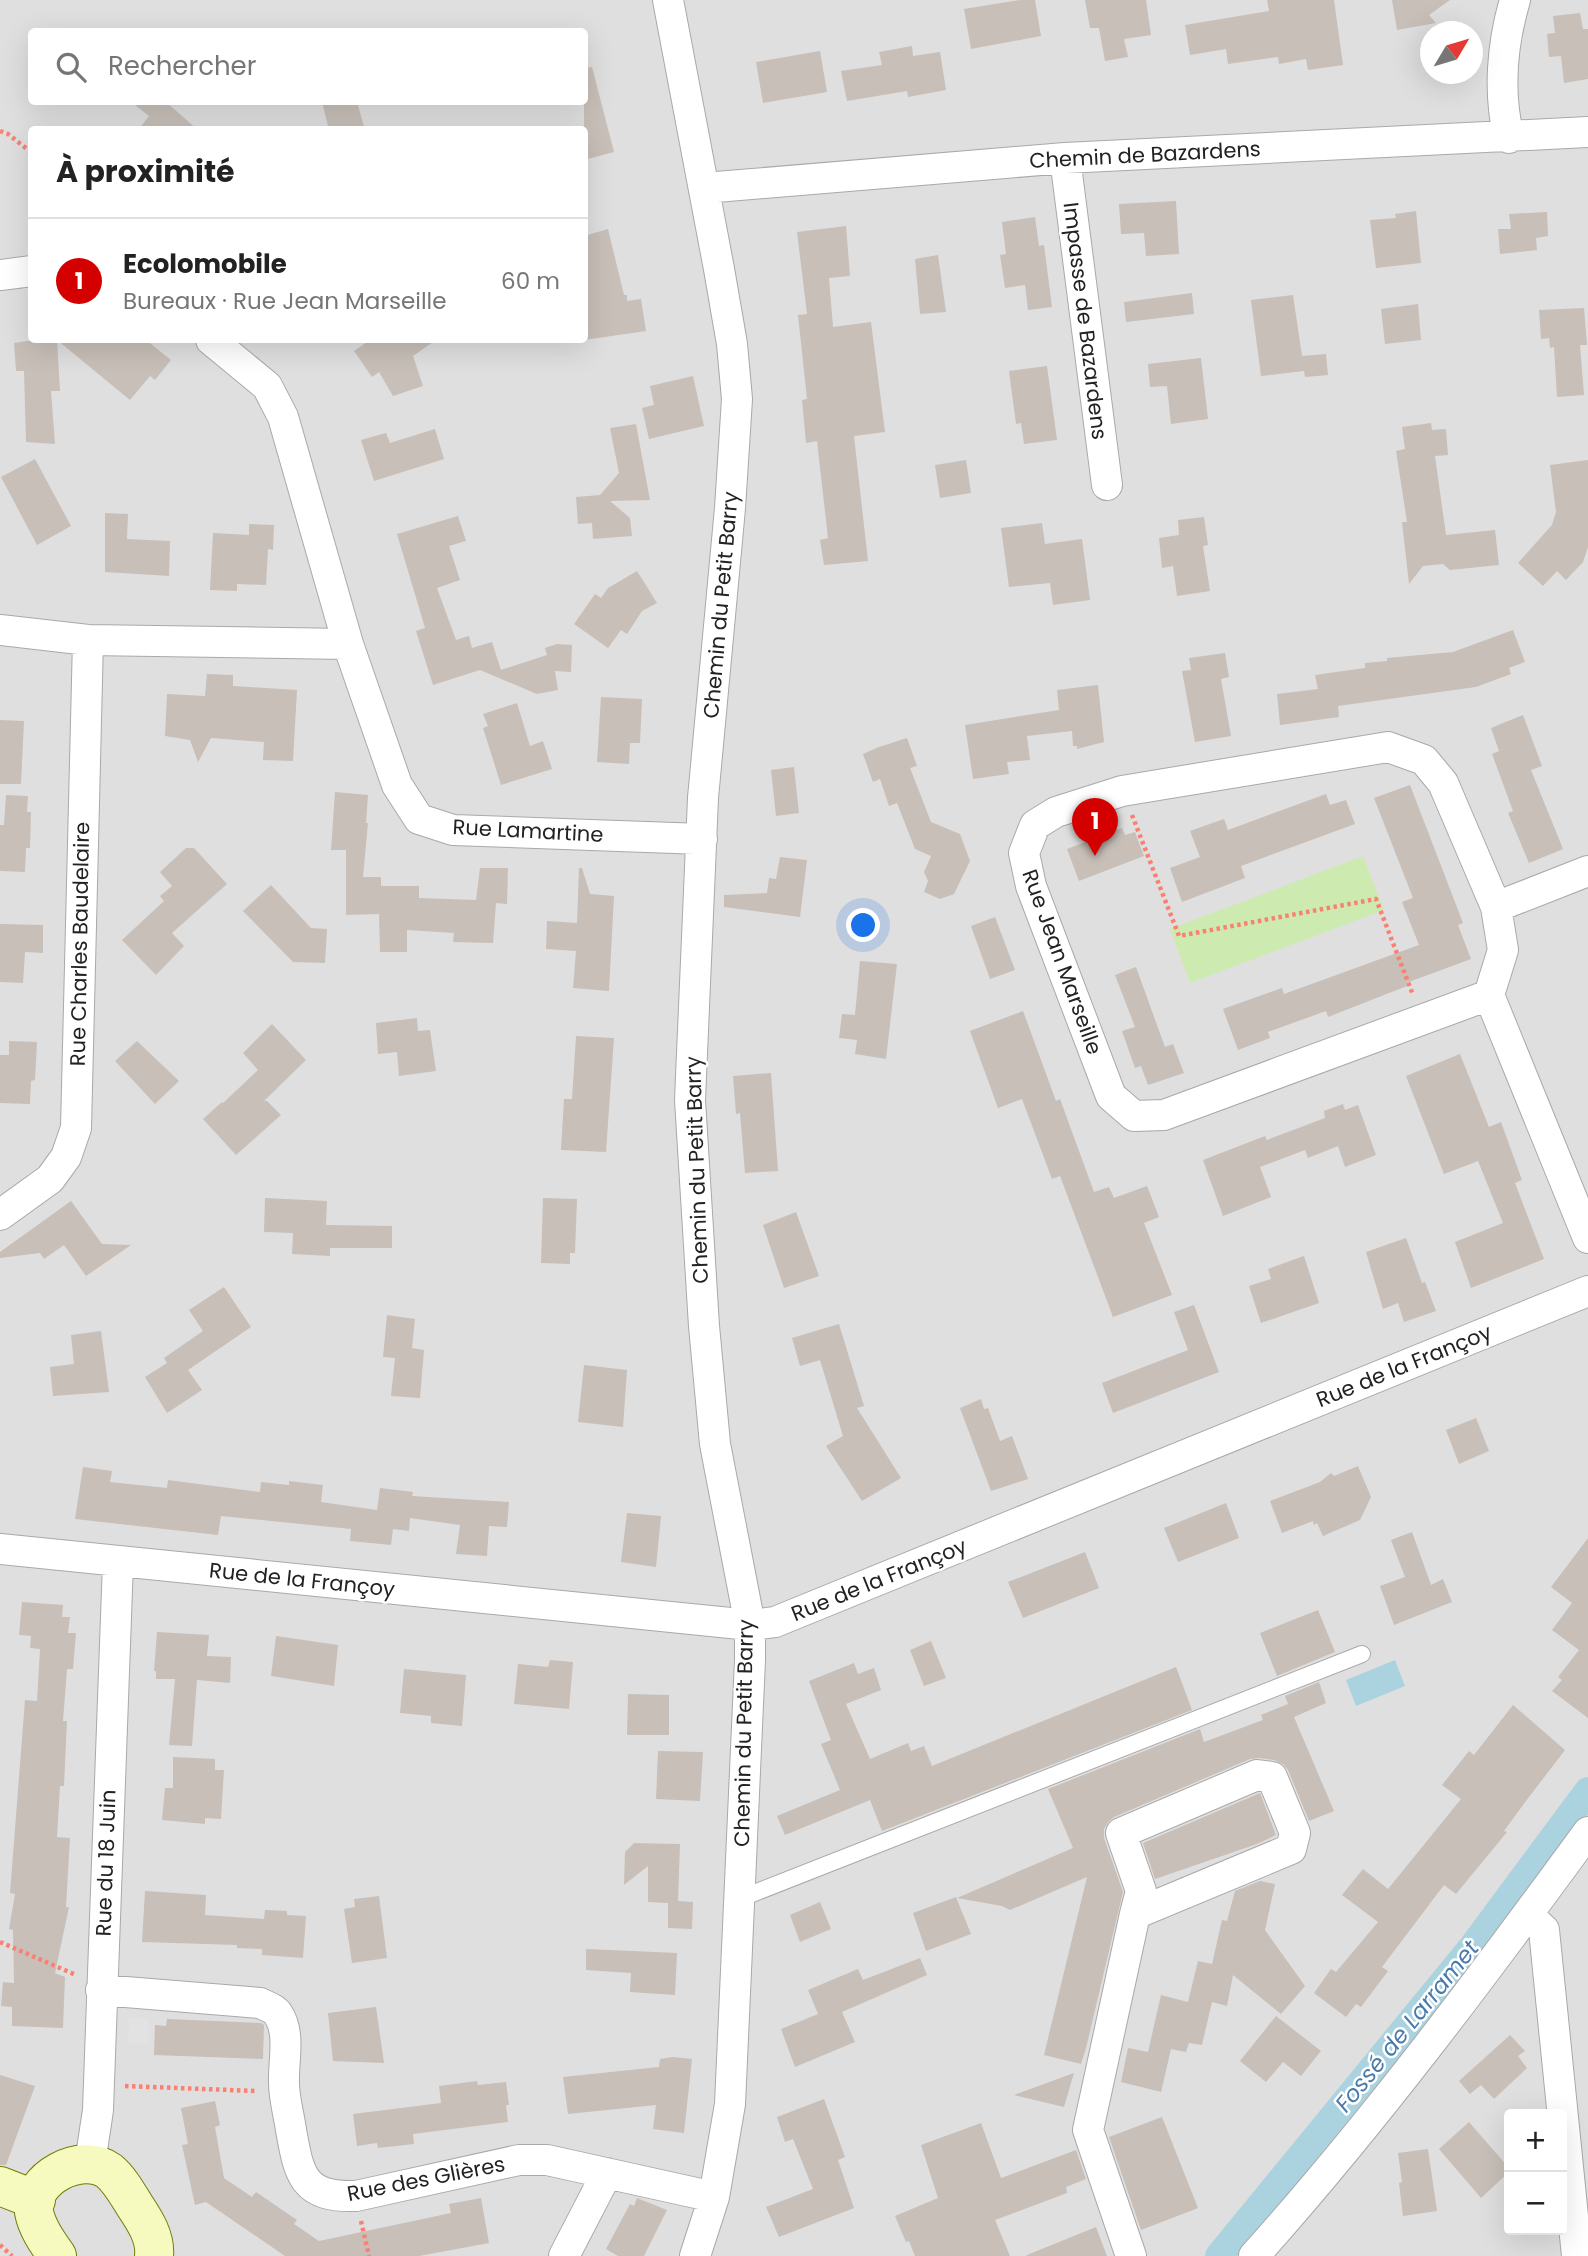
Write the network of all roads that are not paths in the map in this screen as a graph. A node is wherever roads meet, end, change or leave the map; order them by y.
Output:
1 (668, 0) edge
2 (1515, 0) edge
3 (1588, 132) edge
4 (1509, 138) junction
5 (1065, 158) junction
6 (704, 188) junction
7 (28, 272) edge
8 (0, 275) edge
9 (215, 343) edge
10 (1107, 485) dead end
11 (0, 630) edge
12 (88, 640) junction
13 (348, 644) junction
14 (702, 839) junction
15 (1588, 871) edge
16 (1496, 907) junction
17 (1489, 995) junction
18 (0, 1215) edge
19 (1588, 1238) edge
20 (1588, 1291) edge
21 (0, 1549) edge
22 (118, 1562) junction
23 (750, 1625) junction
24 (1362, 1654) dead end
25 (1588, 1832) edge
26 (740, 1899) junction
27 (1135, 1914) junction
28 (1528, 1915) junction
29 (101, 1990) junction
30 (90, 2163) junction
31 (607, 2173) junction
32 (0, 2186) edge
33 (714, 2197) junction
34 (36, 2200) junction
35 (57, 2256) edge
36 (154, 2256) edge
37 (564, 2256) edge
38 (695, 2256) edge
39 (1132, 2256) edge
40 (1254, 2256) edge
41 (1577, 2256) edge

1 - 6 street, Chemin du Petit Barry
2 - 4 street
3 - 4 street, Chemin de Bazardens
4 - 5 street, Chemin de Bazardens
5 - 6 street, Chemin de Bazardens
5 - 10 street, Impasse de Bazardens
6 - 14 street, Chemin du Petit Barry
7 - 8 street
9 - 13 street, Rue Lamartine
11 - 12 street
12 - 13 street
12 - 18 street, Rue Charles Baudelaire
13 - 14 street, Rue Lamartine
14 - 23 street, Chemin du Petit Barry
15 - 16 street
16 - 17 street, Rue Jean Marseille
16 - 17 street, Rue Jean Marseille
17 - 19 street
20 - 23 street, Rue de la Françoy
21 - 22 street, Rue de la Françoy
22 - 23 street, Rue de la Françoy
22 - 29 street, Rue du 18 Juin
23 - 26 street, Chemin du Petit Barry
24 - 26 lane
25 - 28 street
26 - 33 street, Chemin du Petit Barry
27 - 27 street
27 - 39 street
28 - 40 street
28 - 41 street
29 - 30 street, Rue du 18 Juin
29 - 31 street, Rue des Glières
30 - 34 street
30 - 36 street
31 - 33 street, Rue des Glières
31 - 37 street
32 - 34 street
33 - 38 street, Chemin du Petit Barry
34 - 35 street

